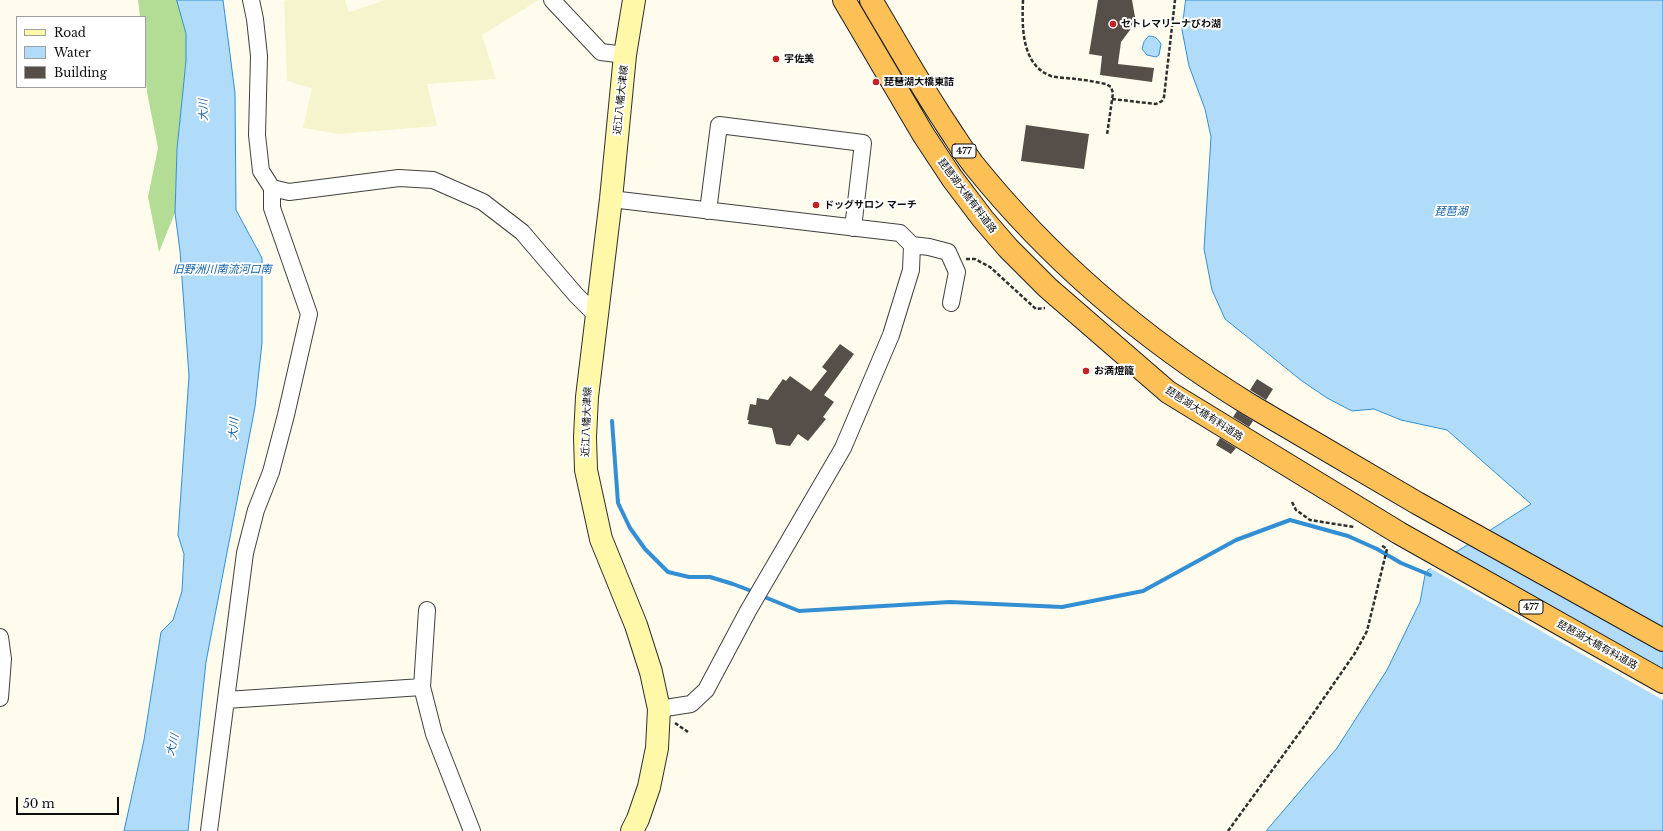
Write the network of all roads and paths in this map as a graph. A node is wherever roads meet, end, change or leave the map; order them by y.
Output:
1 (251, 0) edge
2 (552, 0) edge
3 (634, 0) edge
4 (844, 0) edge
5 (871, 0) edge
6 (1023, 0) edge
7 (1175, 0) edge
8 (625, 55) junction
9 (1112, 99) junction
10 (1107, 135) dead end
11 (272, 188) junction
12 (611, 199) junction
13 (708, 211) junction
14 (854, 228) junction
15 (912, 245) junction
16 (960, 259) dead end
17 (951, 303) dead end
18 (1046, 308) dead end
19 (597, 316) junction
20 (1292, 502) dead end
21 (1356, 527) dead end
22 (1389, 542) junction
23 (427, 610) dead end
24 (0, 637) edge
25 (1663, 640) edge
26 (1663, 682) edge
27 (422, 687) junction
28 (0, 698) edge
29 (226, 700) junction
30 (667, 716) junction
31 (688, 732) dead end
32 (209, 831) edge
33 (472, 831) edge
34 (632, 831) edge
35 (1228, 831) edge

1 - 11 street
2 - 8 street
3 - 8 main road, 近江八幡大津線
4 - 22 highway, 琵琶湖大橋有料道路 / 477
5 - 25 highway, 477
6 - 9 path
7 - 9 path
8 - 12 main road, 近江八幡大津線
9 - 10 path
11 - 19 street
11 - 29 street
12 - 13 street
12 - 19 main road, 近江八幡大津線
13 - 14 street
13 - 14 street
14 - 15 street
15 - 17 street
15 - 30 street
16 - 18 path
19 - 30 main road, 近江八幡大津線
20 - 21 path
22 - 26 highway, 琵琶湖大橋有料道路 / 477
22 - 35 path
23 - 27 street
24 - 28 street
27 - 29 street
27 - 33 street
29 - 32 street
30 - 31 path
30 - 34 main road, 近江八幡大津線

